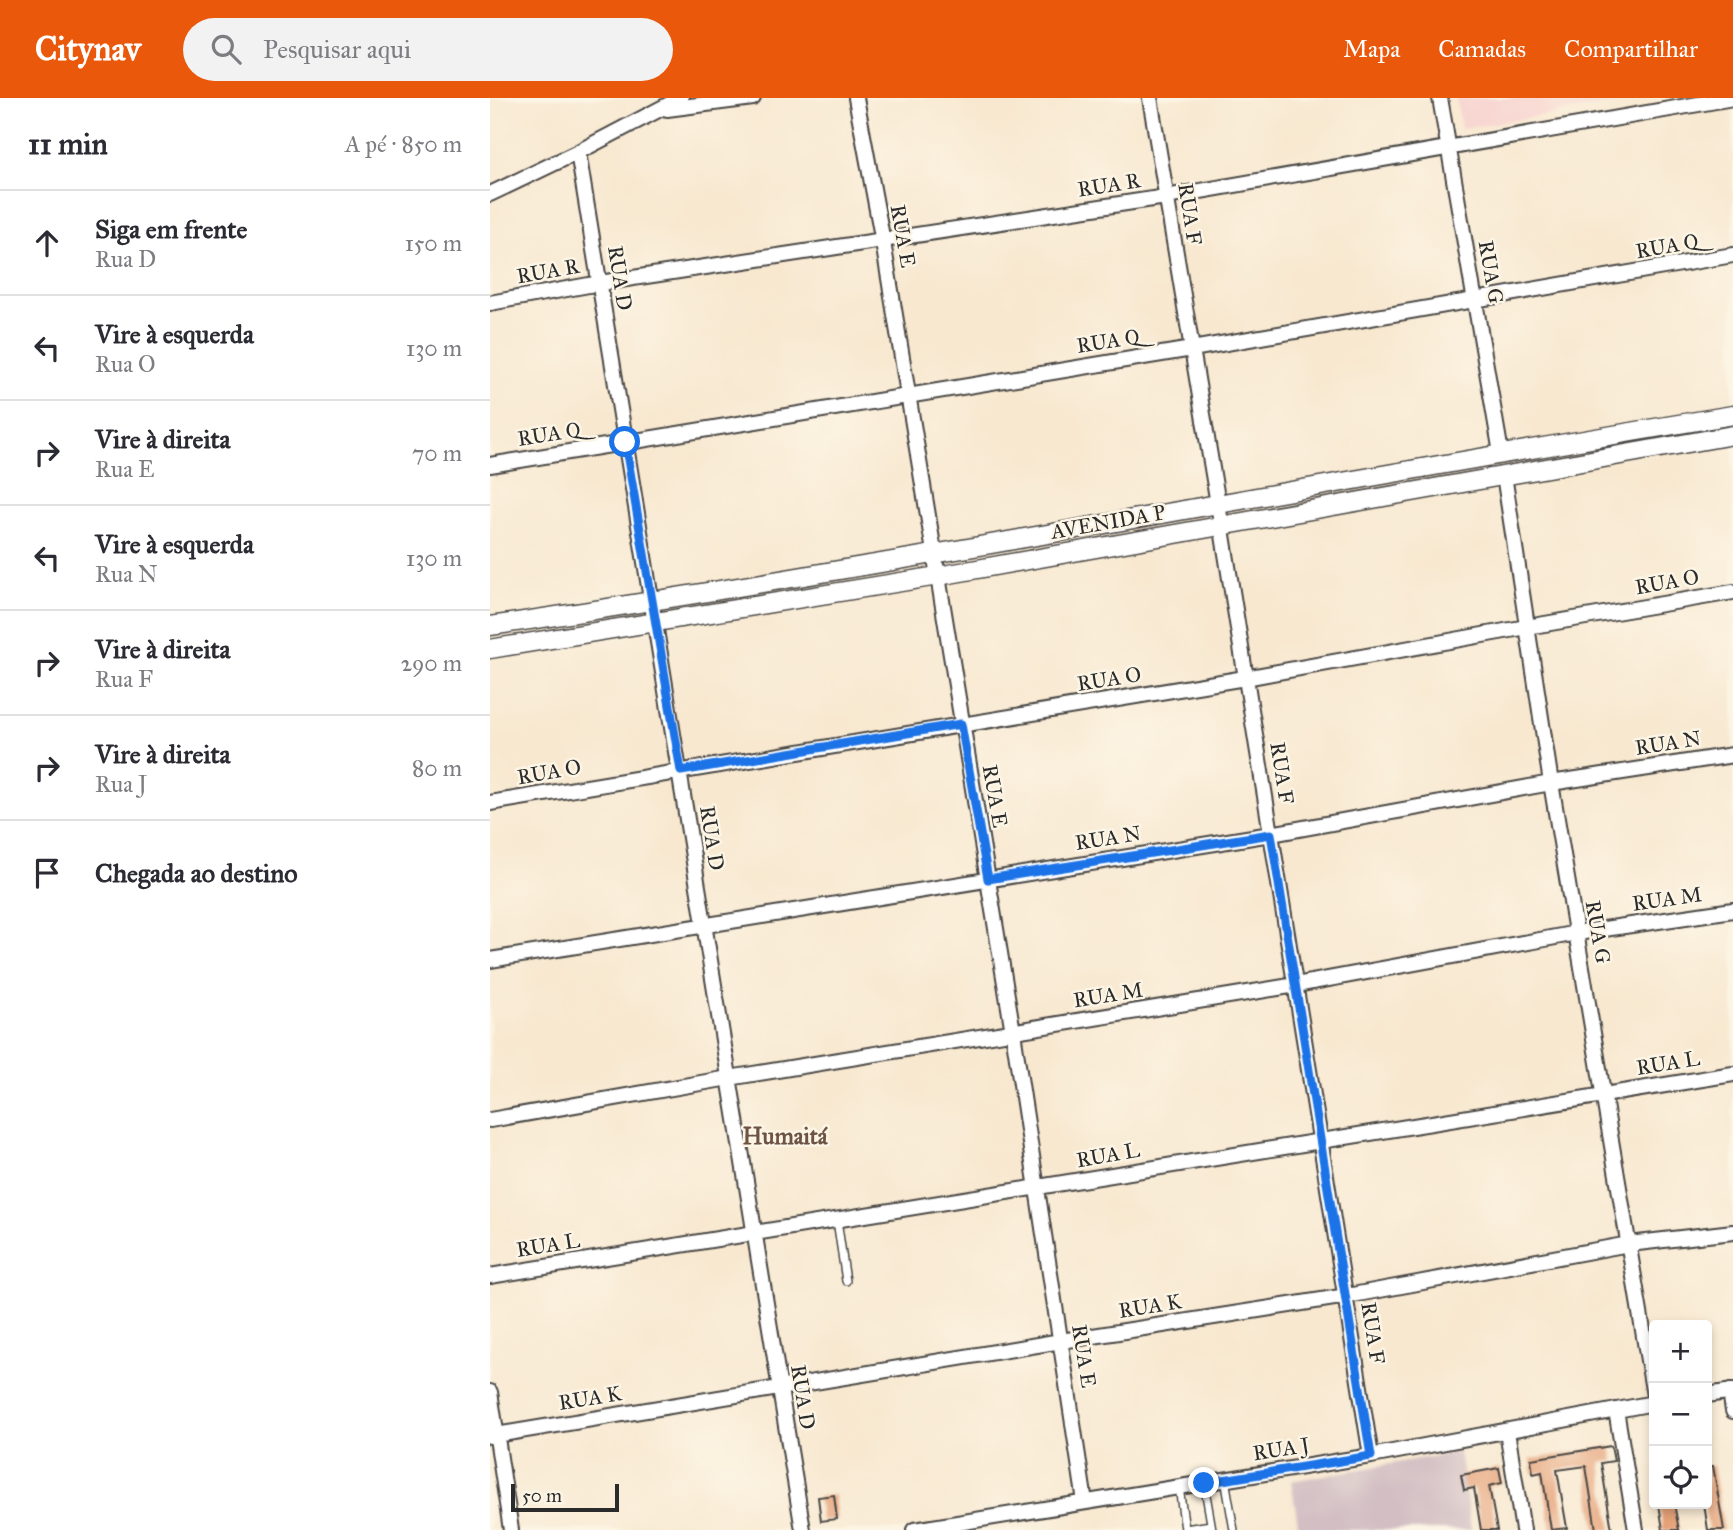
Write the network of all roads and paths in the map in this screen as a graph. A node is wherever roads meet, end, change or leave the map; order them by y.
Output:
1 (681, 98) edge
2 (752, 98) edge
3 (856, 98) edge
4 (1150, 98) edge
5 (1440, 98) edge
6 (1733, 98) edge
7 (657, 111) junction
8 (1449, 149) junction
9 (578, 152) junction
10 (490, 194) edge
11 (1166, 197) junction
12 (883, 242) junction
13 (1733, 256) edge
14 (600, 283) junction
15 (1475, 300) junction
16 (490, 303) edge
17 (1192, 349) junction
18 (908, 396) junction
19 (1733, 415) edge
20 (1733, 435) edge
21 (625, 442) junction
22 (1501, 453) junction
23 (490, 465) edge
24 (1504, 475) junction
25 (1218, 504) junction
26 (1221, 524) junction
27 (935, 552) junction
28 (938, 576) junction
29 (1733, 592) edge
30 (652, 602) junction
31 (655, 622) junction
32 (490, 626) edge
33 (1527, 627) junction
34 (490, 649) edge
35 (1245, 678) junction
36 (961, 724) junction
37 (1733, 755) edge
38 (681, 771) junction
39 (1551, 783) junction
40 (490, 803) edge
41 (1271, 834) junction
42 (988, 879) junction
43 (1733, 910) edge
44 (704, 925) junction
45 (1577, 933) junction
46 (490, 960) edge
47 (1296, 985) junction
48 (1013, 1032) junction
49 (1733, 1074) edge
50 (729, 1078) junction
51 (1604, 1094) junction
52 (490, 1120) edge
53 (1321, 1140) junction
54 (1038, 1188) junction
55 (837, 1220) junction
56 (755, 1233) junction
57 (1733, 1233) edge
58 (1629, 1244) junction
59 (490, 1276) edge
60 (846, 1281) dead end
61 (1347, 1296) junction
62 (1060, 1341) junction
63 (1652, 1383) edge
64 (780, 1388) junction
65 (1731, 1391) edge
66 (490, 1392) edge
67 (1712, 1394) edge
68 (1649, 1404) edge
69 (1616, 1409) junction
70 (1733, 1411) edge
71 (1507, 1431) junction
72 (493, 1436) edge
73 (1371, 1456) junction
74 (1225, 1479) junction
75 (1204, 1483) junction
76 (1180, 1487) junction
77 (1086, 1502) junction
78 (1211, 1528) edge
79 (511, 1530) edge
80 (803, 1530) edge
81 (914, 1530) edge
82 (1234, 1530) edge
83 (1523, 1530) edge
84 (1636, 1530) edge

1 - 7 street
2 - 7 street
3 - 12 street, RUA E
4 - 11 street, RUA F
5 - 8 street, RUA G
6 - 8 street, RUA R
7 - 9 street
8 - 11 street, RUA R
8 - 15 street, RUA G
9 - 10 street
9 - 14 street, RUA D
11 - 12 street, RUA R
11 - 17 street, RUA F
12 - 14 street, RUA R
12 - 18 street, RUA E
13 - 15 street, RUA Q
14 - 16 street, RUA R
14 - 21 street, RUA D
15 - 17 street, RUA Q
15 - 22 street, RUA G
17 - 18 street, RUA Q
17 - 25 street, RUA F
18 - 21 street, RUA Q
18 - 27 street, RUA E
19 - 22 street, AVENIDA P
20 - 24 street, AVENIDA P
21 - 23 street, RUA Q
21 - 30 street, RUA D
22 - 25 street, AVENIDA P
24 - 26 street, AVENIDA P
24 - 33 street, RUA G
25 - 26 street, RUA F
25 - 27 street, AVENIDA P
26 - 28 street, AVENIDA P
26 - 35 street, RUA F
27 - 28 street, RUA E
27 - 30 street, AVENIDA P
28 - 31 street, AVENIDA P
28 - 36 street, RUA E
29 - 33 street, RUA O
30 - 31 street, RUA D
30 - 32 street, AVENIDA P
31 - 34 street, AVENIDA P
31 - 38 street, RUA D
33 - 35 street, RUA O
33 - 39 street, RUA G
35 - 36 street, RUA O
35 - 41 street, RUA F
36 - 38 street, RUA O
36 - 42 street, RUA E
37 - 39 street, RUA N
38 - 40 street, RUA O
38 - 44 street, RUA D
39 - 41 street, RUA N
39 - 45 street, RUA G
41 - 42 street, RUA N
41 - 47 street, RUA F
42 - 44 street, RUA N
42 - 48 street, RUA E
43 - 45 street, RUA M
44 - 46 street, RUA N
44 - 50 street, RUA D
45 - 47 street, RUA M
45 - 51 street, RUA G
47 - 48 street, RUA M
47 - 53 street, RUA F
48 - 50 street, RUA M
48 - 54 street, RUA E
49 - 51 street, RUA L
50 - 52 street, RUA M
50 - 56 street, RUA D
51 - 53 street, RUA L
51 - 58 street, RUA G
53 - 54 street, RUA L
53 - 61 street, RUA F
54 - 55 street, RUA L
54 - 62 street, RUA E
55 - 56 street, RUA L
55 - 60 lane
56 - 59 street, RUA L
56 - 64 street, RUA D
57 - 58 street, RUA K
58 - 61 street, RUA K
58 - 63 street, RUA G
61 - 62 street, RUA K
61 - 73 street, RUA F
62 - 64 street, RUA K
62 - 77 street, RUA E
64 - 72 street, RUA K
64 - 80 street, RUA D
65 - 67 street
65 - 70 street
66 - 72 street
68 - 69 street, RUA J
69 - 71 street, RUA J
69 - 84 street
71 - 73 street, RUA J
71 - 83 street
72 - 79 street
73 - 74 street, RUA J
74 - 75 street, RUA J
74 - 82 lane
75 - 76 street, RUA J
75 - 78 lane
76 - 77 street, RUA J
76 - 78 lane
77 - 81 street, RUA J

